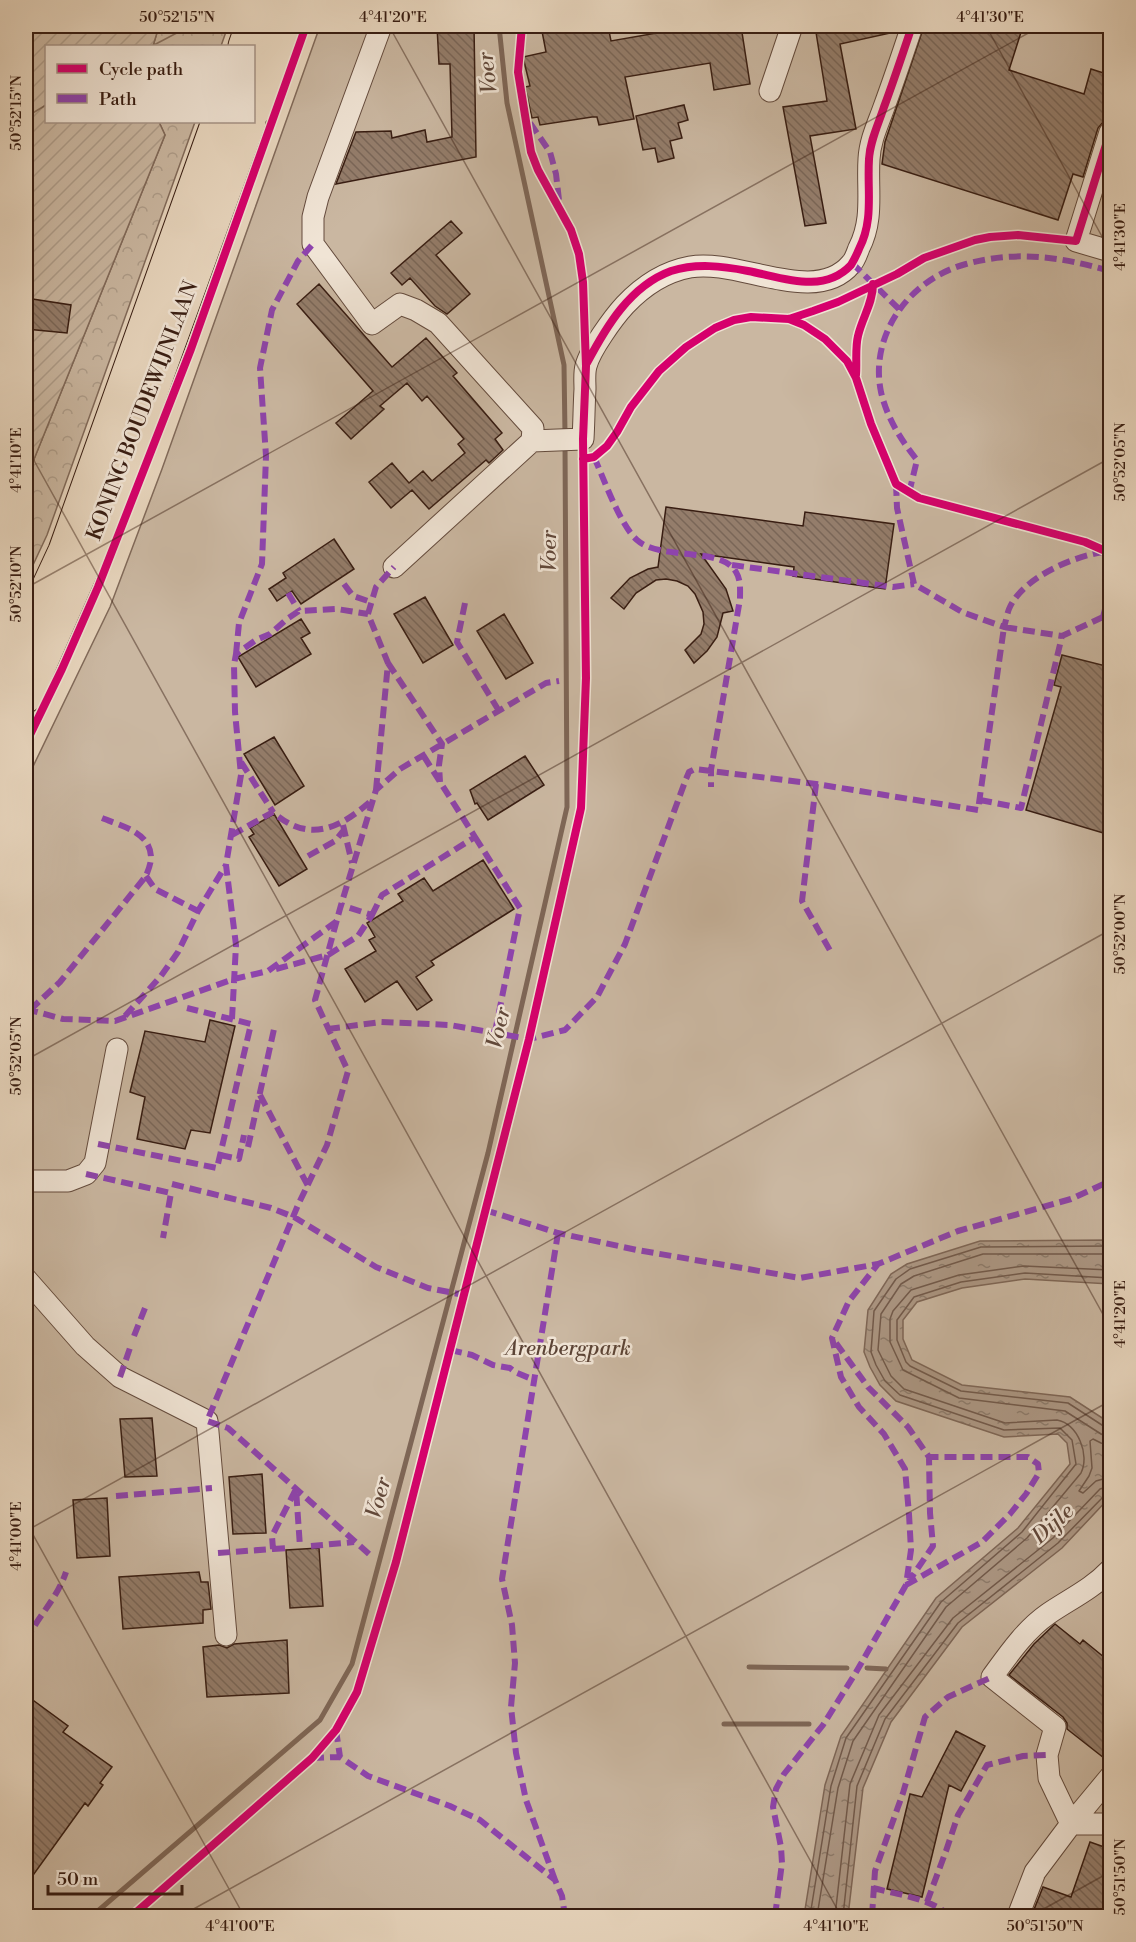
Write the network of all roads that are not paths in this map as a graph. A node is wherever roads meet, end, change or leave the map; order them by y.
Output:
1 (252, 26) edge
2 (284, 26) edge
3 (381, 26) edge
4 (792, 26) edge
5 (912, 26) edge
6 (245, 45) edge
7 (770, 91) dead end
8 (255, 107) edge
9 (218, 123) edge
10 (249, 123) edge
11 (1110, 132) edge
12 (1110, 251) edge
13 (540, 440) junction
14 (394, 567) dead end
15 (26, 635) edge
16 (26, 696) edge
17 (117, 1049) dead end
18 (26, 1181) edge
19 (26, 1279) edge
20 (1110, 1570) edge
21 (226, 1635) dead end
22 (1110, 1777) edge
23 (1071, 1824) junction
24 (1110, 1826) edge
25 (1018, 1917) edge

1 - 6 highway
2 - 8 highway
3 - 13 street
4 - 7 street
5 - 13 street
9 - 15 highway, KONING BOUDEWIJNLAAN
10 - 16 highway, KONING BOUDEWIJNLAAN
11 - 12 street
13 - 14 street
17 - 18 street
19 - 21 street
20 - 23 street
22 - 23 street
23 - 24 street
23 - 25 street

